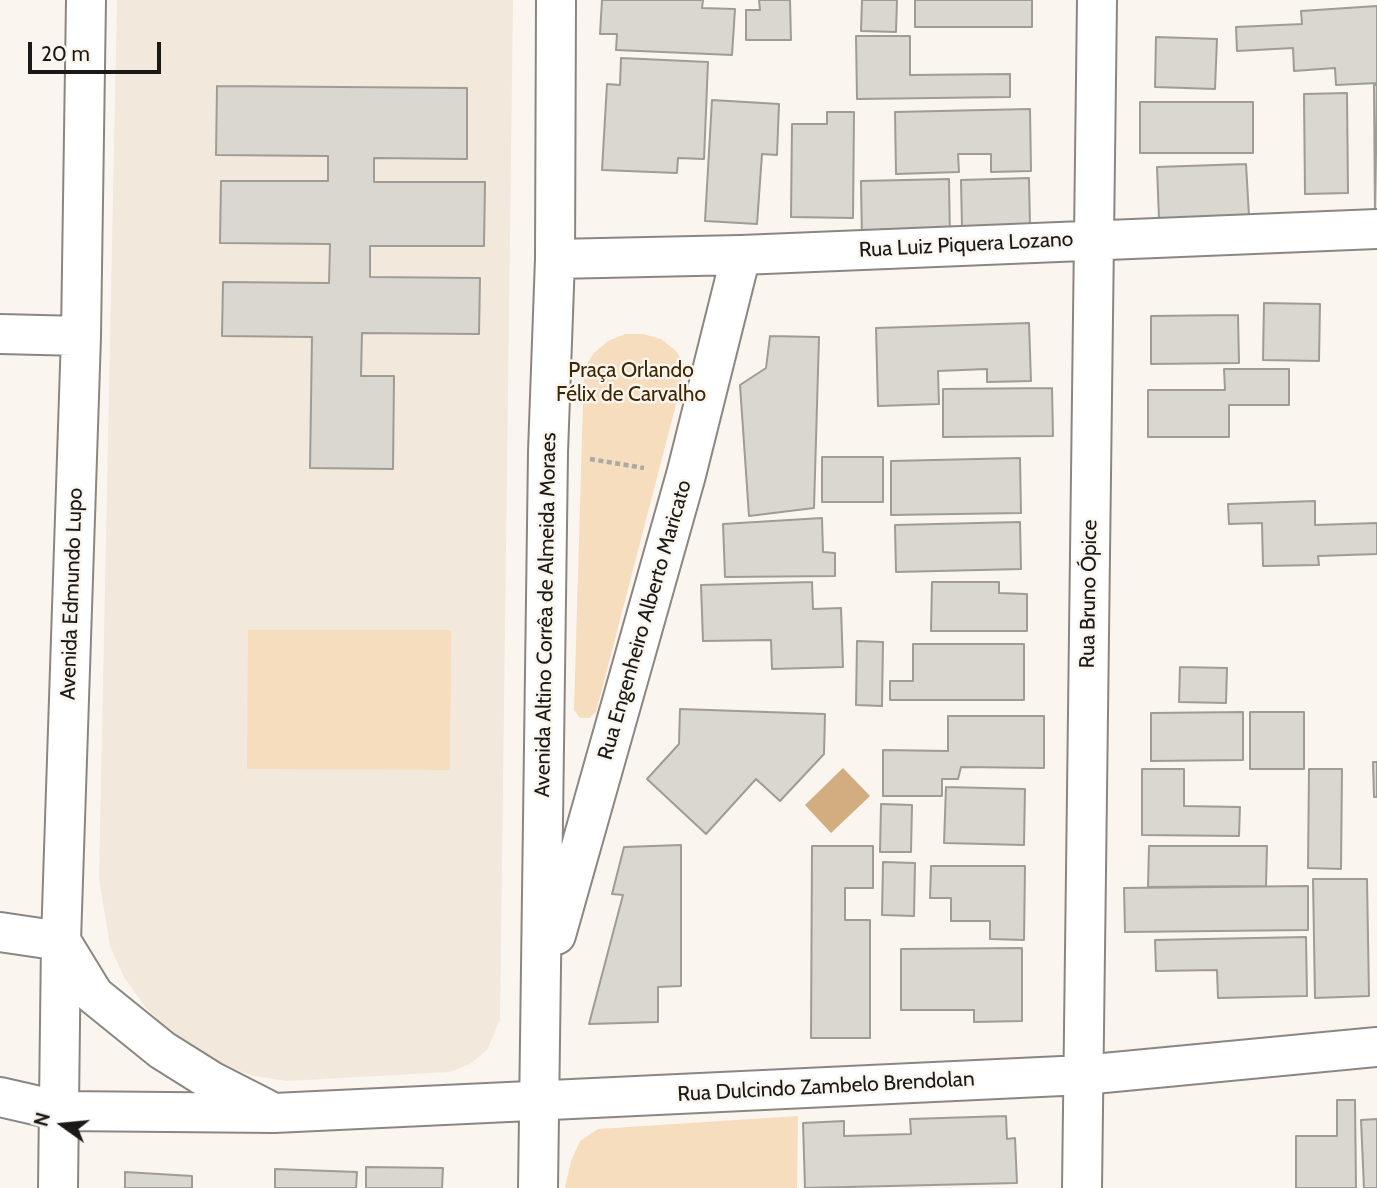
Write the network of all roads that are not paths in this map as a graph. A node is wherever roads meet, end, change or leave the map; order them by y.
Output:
1 (86, 0) edge
2 (556, 0) edge
3 (1097, 0) edge
4 (1377, 229) edge
5 (1094, 239) junction
6 (741, 255) junction
7 (555, 259) junction
8 (0, 334) edge
9 (81, 336) junction
10 (0, 932) edge
11 (61, 941) junction
12 (542, 984) junction
13 (1377, 1047) edge
14 (1083, 1075) junction
15 (0, 1097) edge
16 (541, 1101) junction
17 (61, 1111) junction
18 (274, 1113) junction
19 (58, 1188) edge
20 (538, 1188) edge
21 (1082, 1188) edge

1 - 9 street, Avenida Edmundo Lupo
2 - 7 street, Avenida Altino Corrêa de Almeida Moraes
3 - 5 street, Rua Bruno Ópice
4 - 5 street, Rua Luiz Piquera Lozano
5 - 6 street, Rua Luiz Piquera Lozano
5 - 14 street, Rua Bruno Ópice
6 - 7 street, Rua Luiz Piquera Lozano
6 - 12 street, Rua Engenheiro Alberto Maricato
7 - 12 street, Avenida Altino Corrêa de Almeida Moraes
8 - 9 street
9 - 11 street, Avenida Edmundo Lupo
10 - 11 street
11 - 17 street, Avenida Edmundo Lupo
11 - 18 street, Rua Dulcindo Zambelo Brendolan
12 - 16 street, Avenida Altino Corrêa de Almeida Moraes
13 - 14 street, Rua Dulcindo Zambelo Brendolan
14 - 16 street, Rua Dulcindo Zambelo Brendolan
14 - 21 street, Rua Bruno Ópice
15 - 17 street, Rua Dulcindo Zambelo Brendolan
16 - 18 street, Rua Dulcindo Zambelo Brendolan
16 - 20 street, Avenida Altino Corrêa de Almeida Moraes
17 - 18 street, Rua Dulcindo Zambelo Brendolan
17 - 19 street, Avenida Edmundo Lupo

